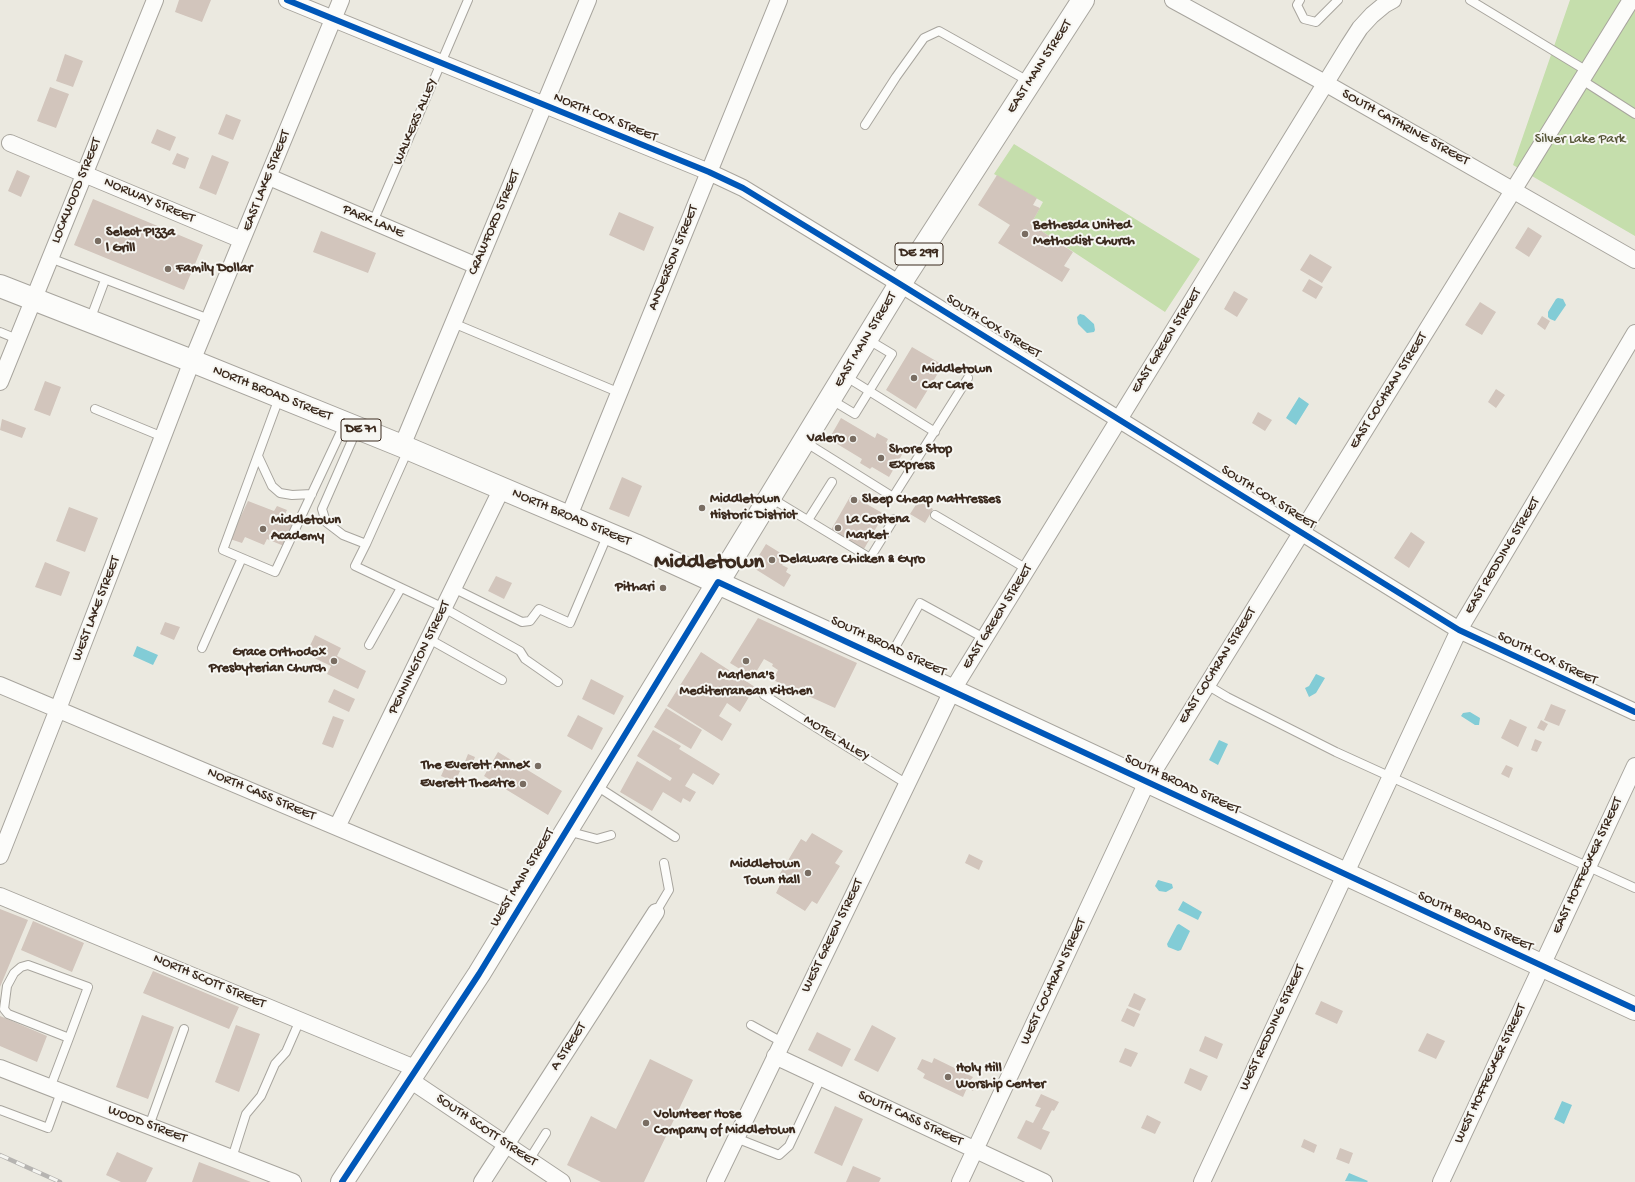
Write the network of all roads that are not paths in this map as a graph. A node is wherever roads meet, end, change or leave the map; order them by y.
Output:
1 (155, 0) edge
2 (287, 0) edge
3 (341, 0) edge
4 (468, 0) edge
5 (588, 0) edge
6 (778, 0) edge
7 (1083, 0) edge
8 (1173, 0) edge
9 (1300, 0) edge
10 (1338, 0) edge
11 (1393, 0) edge
12 (1470, 0) edge
13 (1631, 6) edge
14 (333, 20) junction
15 (440, 64) junction
16 (1585, 75) junction
17 (1030, 82) junction
18 (1325, 83) junction
19 (544, 106) junction
20 (1635, 114) edge
21 (866, 125) dead end
22 (10, 143) dead end
23 (709, 172) junction
24 (84, 174) junction
25 (269, 176) junction
26 (1514, 190) junction
27 (373, 222) junction
28 (242, 240) junction
29 (50, 258) junction
30 (1635, 260) edge
31 (477, 266) junction
32 (106, 280) junction
33 (900, 284) junction
34 (0, 286) edge
35 (34, 299) junction
36 (209, 319) junction
37 (90, 321) junction
38 (453, 323) junction
39 (0, 332) edge
40 (1635, 333) edge
41 (17, 339) junction
42 (866, 339) junction
43 (192, 361) junction
44 (844, 375) junction
45 (968, 378) dead end
46 (0, 382) edge
47 (869, 391) junction
48 (620, 394) junction
49 (280, 397) junction
50 (830, 399) junction
51 (95, 409) dead end
52 (1118, 420) junction
53 (351, 426) junction
54 (935, 432) junction
55 (163, 437) junction
56 (804, 441) junction
57 (405, 448) junction
58 (258, 456) junction
59 (832, 482) dead end
60 (502, 488) junction
61 (312, 494) junction
62 (770, 497) junction
63 (569, 516) junction
64 (935, 516) dead end
65 (894, 519) dead end
66 (808, 520) junction
67 (608, 533) junction
68 (1301, 533) junction
69 (366, 544) junction
70 (242, 558) junction
71 (1027, 569) junction
72 (718, 582) junction
73 (401, 588) junction
74 (453, 588) junction
75 (444, 608) junction
76 (1459, 630) junction
77 (984, 638) junction
78 (429, 639) junction
79 (369, 645) dead end
80 (202, 648) dead end
81 (888, 660) junction
82 (502, 680) dead end
83 (558, 682) dead end
84 (0, 685) edge
85 (1207, 685) junction
86 (952, 690) junction
87 (764, 695) dead end
88 (58, 709) junction
89 (1635, 712) edge
90 (1635, 766) edge
91 (1391, 776) junction
92 (1147, 782) junction
93 (907, 784) junction
94 (594, 785) junction
95 (337, 827) junction
96 (566, 831) junction
97 (611, 835) dead end
98 (675, 837) dead end
99 (0, 856) edge
100 (664, 863) dead end
101 (1588, 867) junction
102 (1345, 874) junction
103 (1635, 888) edge
104 (0, 896) edge
105 (521, 905) junction
106 (656, 912) joint
107 (1542, 966) junction
108 (1635, 1009) edge
109 (300, 1020) junction
110 (751, 1024) dead end
111 (184, 1029) dead end
112 (69, 1038) junction
113 (779, 1049) junction
114 (0, 1068) edge
115 (414, 1075) junction
116 (821, 1078) junction
117 (56, 1090) junction
118 (0, 1110) edge
119 (149, 1126) junction
120 (546, 1133) dead end
121 (736, 1138) junction
122 (506, 1145) junction
123 (975, 1149) junction
124 (232, 1158) junction
125 (529, 1160) junction
126 (293, 1182) edge
127 (342, 1182) edge
128 (482, 1182) edge
129 (562, 1182) edge
130 (715, 1182) edge
131 (960, 1182) edge
132 (1044, 1182) edge
133 (1202, 1182) edge
134 (1441, 1182) edge

1 - 24 street, LOCKWOOD STREET
2 - 14 street, NORTH COX STREET
3 - 14 street, EAST LAKE STREET
4 - 15 lane, WALKERS ALLEY
5 - 19 street, CRAWFORD STREET
6 - 23 street, ANDERSON STREET
7 - 17 main road, EAST MAIN STREET / DE 299
8 - 18 street, SOUTH CATHRINE STREET
9 - 10 lane
11 - 18 street, EAST GREEN STREET
12 - 16 lane
13 - 16 street, EAST COCHRAN STREET
14 - 15 street, NORTH COX STREET
14 - 25 street, EAST LAKE STREET
15 - 19 street, NORTH COX STREET
15 - 27 lane, WALKERS ALLEY
16 - 20 lane
16 - 26 street, EAST COCHRAN STREET
17 - 21 lane
17 - 33 main road, EAST MAIN STREET / DE 299
18 - 26 street, SOUTH CATHRINE STREET
18 - 52 street, EAST GREEN STREET
19 - 23 street, NORTH COX STREET
19 - 31 street, CRAWFORD STREET
22 - 24 street, NORWAY STREET
23 - 33 street, NORTH COX STREET
23 - 48 street, ANDERSON STREET
24 - 28 street, NORWAY STREET
24 - 29 street, LOCKWOOD STREET
25 - 27 street, PARK LANE
25 - 28 street, EAST LAKE STREET
26 - 30 street, SOUTH CATHRINE STREET
26 - 68 street, EAST COCHRAN STREET
27 - 31 street, PARK LANE
28 - 36 street, EAST LAKE STREET
29 - 32 lane
29 - 35 street, LOCKWOOD STREET
31 - 38 street, CRAWFORD STREET
32 - 36 lane
32 - 37 lane
33 - 42 main road, EAST MAIN STREET / DE 299
33 - 52 street, SOUTH COX STREET
34 - 35 main road, NORTH BROAD STREET / DE 71
35 - 37 main road, NORTH BROAD STREET / DE 71
35 - 41 street, LOCKWOOD STREET
36 - 43 street, EAST LAKE STREET
37 - 43 main road, NORTH BROAD STREET / DE 71
38 - 48 lane
38 - 57 street, CRAWFORD STREET
39 - 41 lane
40 - 76 street, EAST REDDING STREET
41 - 46 street, LOCKWOOD STREET
42 - 44 main road, EAST MAIN STREET / DE 299
42 - 47 lane
43 - 49 main road, NORTH BROAD STREET / DE 71
43 - 55 street, WEST LAKE STREET
44 - 47 lane
44 - 50 main road, EAST MAIN STREET / DE 299
45 - 54 lane
47 - 50 lane
47 - 54 lane
48 - 63 street, ANDERSON STREET
49 - 53 main road, NORTH BROAD STREET / DE 71
49 - 58 lane
50 - 56 main road, EAST MAIN STREET / DE 299
51 - 55 lane
52 - 68 street, SOUTH COX STREET
52 - 71 street, EAST GREEN STREET
53 - 57 main road, NORTH BROAD STREET / DE 71
53 - 61 lane
53 - 69 lane
54 - 56 lane
55 - 88 street, WEST LAKE STREET
56 - 62 main road, EAST MAIN STREET / DE 299
57 - 60 main road, NORTH BROAD STREET / DE 71
57 - 69 lane
58 - 61 lane
58 - 70 lane
59 - 66 lane
60 - 63 main road, NORTH BROAD STREET / DE 71
60 - 74 street, PENNINGTON STREET
61 - 70 lane
62 - 66 lane
62 - 72 main road, EAST MAIN STREET / DE 299
63 - 67 main road, NORTH BROAD STREET / DE 71
64 - 71 lane
65 - 66 lane
67 - 72 main road, NORTH BROAD STREET / DE 71
67 - 74 lane
68 - 76 street, SOUTH COX STREET
68 - 85 street, EAST COCHRAN STREET
69 - 73 lane
70 - 80 lane
71 - 77 street, EAST GREEN STREET
72 - 81 main road, SOUTH BROAD STREET / DE 71
72 - 94 main road, WEST MAIN STREET / DE 299
73 - 75 lane
73 - 79 lane
74 - 75 street, PENNINGTON STREET
75 - 78 street, PENNINGTON STREET
75 - 83 lane
76 - 89 street, SOUTH COX STREET
76 - 91 street, EAST REDDING STREET
77 - 81 lane
77 - 86 street, EAST GREEN STREET
78 - 82 lane
78 - 95 street, PENNINGTON STREET
81 - 86 main road, SOUTH BROAD STREET / DE 71
84 - 88 street, NORTH CASS STREET
85 - 91 lane
85 - 92 street, EAST COCHRAN STREET
86 - 92 main road, SOUTH BROAD STREET / DE 71
86 - 93 street, WEST GREEN STREET
87 - 93 lane, MOTEL ALLEY
88 - 95 street, NORTH CASS STREET
88 - 99 street, WEST LAKE STREET
90 - 101 street, EAST HOFFECKER STREET
91 - 101 lane
91 - 102 street, EAST REDDING STREET
92 - 102 main road, SOUTH BROAD STREET / DE 71
92 - 123 street, WEST COCHRAN STREET
93 - 113 street, WEST GREEN STREET
94 - 96 main road, WEST MAIN STREET / DE 299
94 - 98 lane
95 - 105 street, NORTH CASS STREET
96 - 97 lane
96 - 105 main road, WEST MAIN STREET / DE 299
100 - 106 lane
101 - 103 lane
101 - 107 street, EAST HOFFECKER STREET
102 - 107 main road, SOUTH BROAD STREET / DE 71
102 - 133 street, WEST REDDING STREET
104 - 109 street, NORTH SCOTT STREET
105 - 115 main road, WEST MAIN STREET / DE 299
106 - 122 street, A STREET
107 - 108 main road, SOUTH BROAD STREET / DE 71
107 - 134 street, WEST HOFFECKER STREET
109 - 115 street, NORTH SCOTT STREET
109 - 124 lane
110 - 113 lane
111 - 119 lane
112 - 112 lane
112 - 117 lane
113 - 116 street, SOUTH CASS STREET
113 - 121 street, WEST GREEN STREET
114 - 117 street, WOOD STREET
115 - 122 street, SOUTH SCOTT STREET
115 - 127 main road, WEST MAIN STREET / DE 299
116 - 121 lane
116 - 123 street, SOUTH CASS STREET
117 - 118 lane
117 - 119 street, WOOD STREET
119 - 124 street, WOOD STREET
120 - 125 lane
121 - 130 street, WEST GREEN STREET
122 - 125 street, SOUTH SCOTT STREET
122 - 128 street, A STREET
123 - 131 street, WEST COCHRAN STREET
123 - 132 street, SOUTH CASS STREET
124 - 126 street, WOOD STREET
125 - 129 street, SOUTH SCOTT STREET

